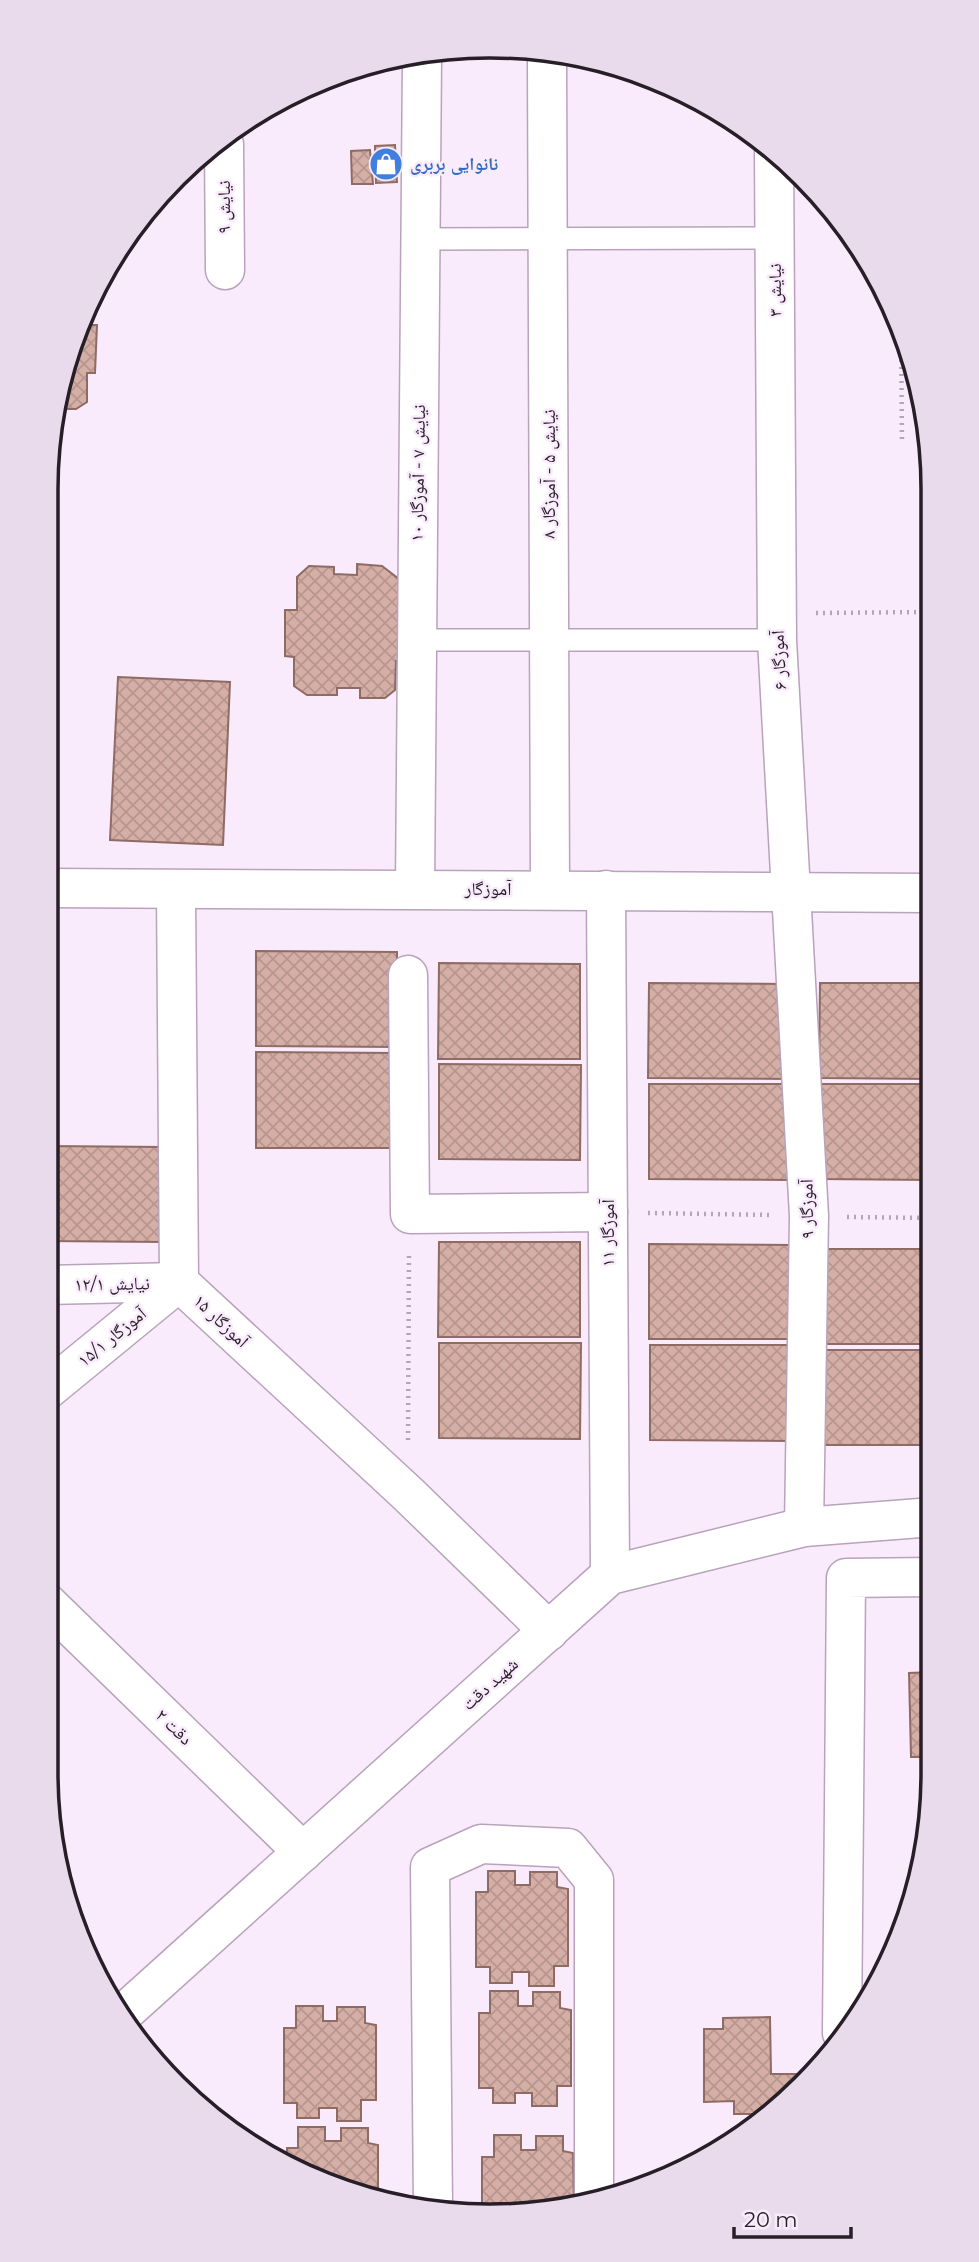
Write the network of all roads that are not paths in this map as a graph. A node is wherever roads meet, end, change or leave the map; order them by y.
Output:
1 (547, 61) edge
2 (422, 63) edge
3 (224, 149) edge
4 (774, 165) edge
5 (775, 238) junction
6 (421, 239) junction
7 (548, 239) junction
8 (225, 270) dead end
9 (776, 428) joint
10 (777, 627) junction
11 (549, 639) junction
12 (417, 640) junction
13 (58, 888) edge
14 (415, 888) junction
15 (176, 890) junction
16 (550, 890) junction
17 (606, 890) junction
18 (792, 892) junction
19 (921, 893) edge
20 (408, 975) dead end
21 (608, 1212) junction
22 (179, 1282) junction
23 (58, 1285) edge
24 (58, 1378) edge
25 (921, 1518) edge
26 (804, 1527) junction
27 (610, 1575) junction
28 (921, 1577) edge
29 (58, 1614) edge
30 (549, 1630) junction
31 (303, 1852) junction
32 (129, 2009) edge
33 (842, 2020) edge
34 (594, 2192) edge
35 (433, 2201) edge

1 - 7 street, نیایش ۵ - آموزگار ۸
2 - 6 street, نیایش ۷ - آموزگار ۱۰
3 - 8 street, نیایش ۹
4 - 5 street, نیایش ۳
5 - 7 lane
5 - 9 street, نیایش ۳
6 - 7 lane
6 - 12 street, نیایش ۷ - آموزگار ۱۰
7 - 11 street, نیایش ۵ - آموزگار ۸
9 - 10 street, آموزگار ۶
10 - 11 lane
10 - 18 street, آموزگار ۶
11 - 12 lane
11 - 16 street, نیایش ۵ - آموزگار ۸
12 - 14 street, نیایش ۷ - آموزگار ۱۰
13 - 15 street, آموزگار
14 - 15 street, آموزگار
14 - 16 street, آموزگار
15 - 22 street, آموزگار ۱۵
16 - 17 street, آموزگار
17 - 18 street, آموزگار
17 - 21 street, آموزگار ۱۱
18 - 19 street, آموزگار
18 - 26 street, آموزگار ۹
20 - 21 street
21 - 27 street, آموزگار ۱۱
22 - 23 street, نیایش ۱۲/۱
22 - 24 street, آموزگار ۱۵/۱
22 - 30 street, آموزگار ۱۵
25 - 26 street, شهید دقت
26 - 27 street, شهید دقت
27 - 30 street, شهید دقت
28 - 33 street
29 - 31 street, دقت ۲
30 - 31 street, شهید دقت
31 - 32 street, شهید دقت
34 - 35 street

